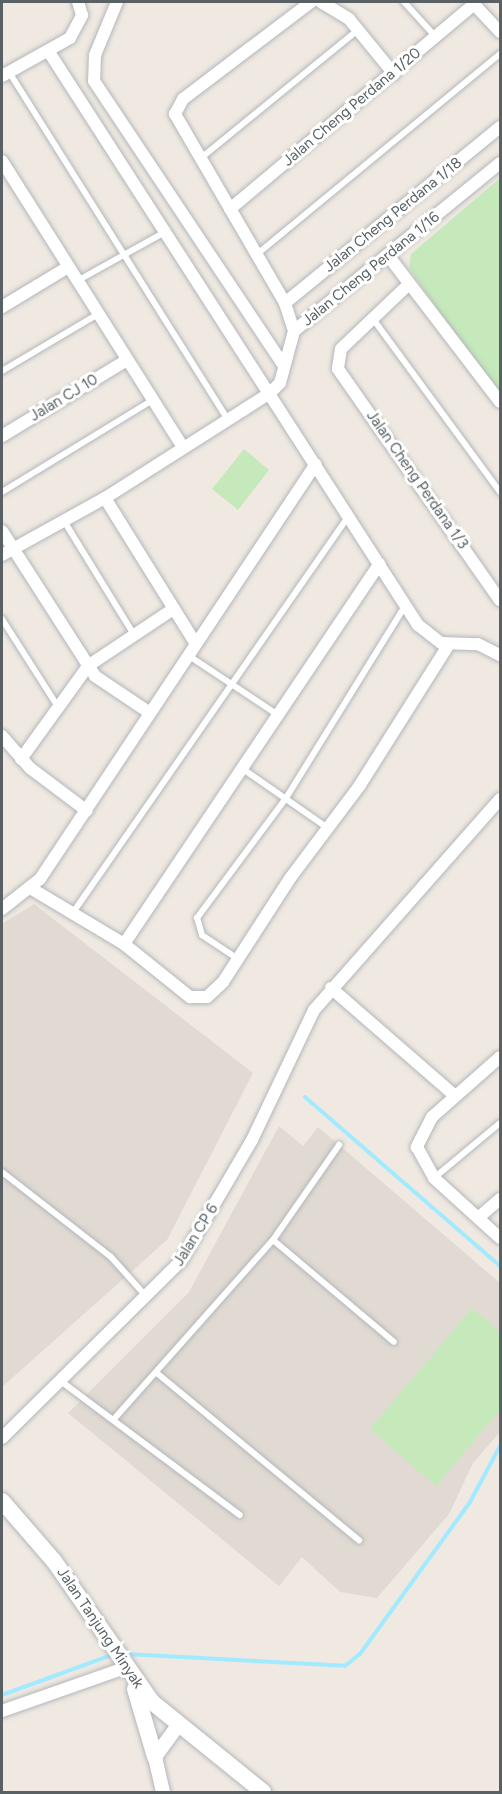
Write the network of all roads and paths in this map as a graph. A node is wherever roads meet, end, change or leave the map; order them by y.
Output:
1 (78, 2) edge
2 (117, 2) edge
3 (311, 2) edge
4 (321, 2) edge
5 (404, 2) edge
6 (473, 3) edge
7 (358, 29) junction
8 (501, 32) edge
9 (436, 37) junction
10 (49, 52) junction
11 (501, 54) edge
12 (5, 74) edge
13 (393, 74) junction
14 (501, 127) edge
15 (199, 159) junction
16 (2, 161) edge
17 (501, 163) edge
18 (230, 209) junction
19 (168, 230) junction
20 (124, 255) junction
21 (256, 255) junction
22 (390, 258) junction
23 (68, 267) junction
24 (77, 281) junction
25 (409, 284) junction
26 (285, 303) junction
27 (2, 307) edge
28 (98, 314) junction
29 (373, 319) junction
30 (294, 331) junction
31 (127, 360) junction
32 (283, 364) junction
33 (2, 371) edge
34 (270, 393) junction
35 (153, 400) junction
36 (501, 402) edge
37 (227, 418) junction
38 (2, 436) edge
39 (182, 446) junction
40 (316, 464) junction
41 (2, 492) edge
42 (501, 492) edge
43 (105, 498) junction
44 (349, 515) junction
45 (64, 521) junction
46 (2, 531) edge
47 (7, 552) edge
48 (379, 564) junction
49 (501, 600) edge
50 (405, 605) junction
51 (173, 609) junction
52 (2, 619) edge
53 (134, 635) junction
54 (194, 641) junction
55 (448, 644) junction
56 (499, 652) edge
57 (186, 654) junction
58 (88, 666) junction
59 (230, 685) junction
60 (58, 707) junction
61 (147, 711) junction
62 (279, 715) junction
63 (2, 736) edge
64 (21, 759) junction
65 (243, 769) junction
66 (286, 798) junction
67 (498, 807) edge
68 (87, 811) junction
69 (329, 829) junction
70 (32, 889) junction
71 (2, 909) edge
72 (72, 915) junction
73 (124, 944) junction
74 (238, 959) junction
75 (331, 988) junction
76 (501, 1057) edge
77 (454, 1095) junction
78 (501, 1123) edge
79 (339, 1146) dead end
80 (2, 1172) edge
81 (434, 1178) junction
82 (501, 1199) edge
83 (478, 1218) junction
84 (501, 1238) edge
85 (273, 1240) junction
86 (148, 1298) junction
87 (394, 1342) dead end
88 (158, 1374) junction
89 (62, 1382) junction
90 (114, 1419) junction
91 (2, 1438) edge
92 (2, 1501) edge
93 (240, 1515) dead end
94 (359, 1540) dead end
95 (125, 1668) junction
96 (2, 1711) edge
97 (177, 1727) junction
98 (155, 1757) junction
99 (230, 1769) junction
100 (164, 1792) edge
101 (244, 1792) edge
102 (263, 1792) edge

1 - 10 street
2 - 32 street
3 - 15 street
4 - 7 street
5 - 9 lane
6 - 8 street
6 - 9 street, Jalan Cheng Perdana 1/20
7 - 13 street
7 - 15 lane
9 - 13 street, Jalan Cheng Perdana 1/20
10 - 12 street
10 - 19 street
11 - 21 lane
12 - 20 lane
13 - 18 street, Jalan Cheng Perdana 1/20
14 - 26 street, Jalan Cheng Perdana 1/18
15 - 18 street
16 - 23 street
17 - 22 street, Jalan Cheng Perdana 1/16
18 - 21 street
19 - 20 lane
19 - 34 street
20 - 24 lane
20 - 37 lane
21 - 26 street
22 - 25 street
22 - 30 street, Jalan Cheng Perdana 1/16
23 - 24 street
23 - 27 street
24 - 28 street
25 - 29 street
25 - 36 street
26 - 30 street
28 - 31 street
28 - 33 lane
29 - 42 lane
29 - 49 street, Jalan Cheng Perdana 1/3
30 - 32 street, Jalan Cheng Perdana 1/16
31 - 35 street
31 - 38 street, Jalan CJ 10
32 - 34 street, Jalan Cheng Perdana 1/16
34 - 37 street
34 - 40 street
35 - 39 street
35 - 41 lane
37 - 39 street
39 - 43 street
40 - 44 street
40 - 54 street
43 - 45 street
43 - 51 street
44 - 48 street
44 - 59 lane
45 - 47 street
45 - 53 lane
46 - 47 street
47 - 58 street
48 - 50 street
48 - 62 street
50 - 55 street
50 - 66 lane
51 - 53 street
51 - 54 street
52 - 60 lane
53 - 58 street
54 - 57 street
55 - 56 street
55 - 69 street
57 - 59 lane
57 - 61 street
58 - 60 street
58 - 61 street
59 - 62 lane
59 - 72 lane
60 - 64 street
61 - 68 street
62 - 65 street
63 - 64 street
64 - 68 street
65 - 66 lane
65 - 73 street
66 - 69 lane
66 - 74 lane
67 - 75 street, Jalan CP 6
68 - 70 street
69 - 74 street
70 - 71 street
70 - 72 street
72 - 73 street
73 - 74 street
75 - 77 street
75 - 86 street, Jalan CP 6
76 - 77 street
77 - 81 street
78 - 81 lane
79 - 85 lane
80 - 86 lane
81 - 83 street
82 - 83 street
83 - 84 street
85 - 87 lane
85 - 88 lane
86 - 89 street, Jalan CP 6
88 - 90 lane
88 - 94 lane
89 - 90 lane
89 - 91 street, Jalan CP 6
90 - 93 lane
92 - 95 main road, Jalan Tanjung Minyak
95 - 96 street
95 - 97 main road, Jalan Tanjung Minyak
95 - 98 main road
97 - 98 street
97 - 99 main road, Jalan Tanjung Minyak
98 - 100 street
99 - 101 main road
99 - 102 main road, Jalan Tanjung Minyak

